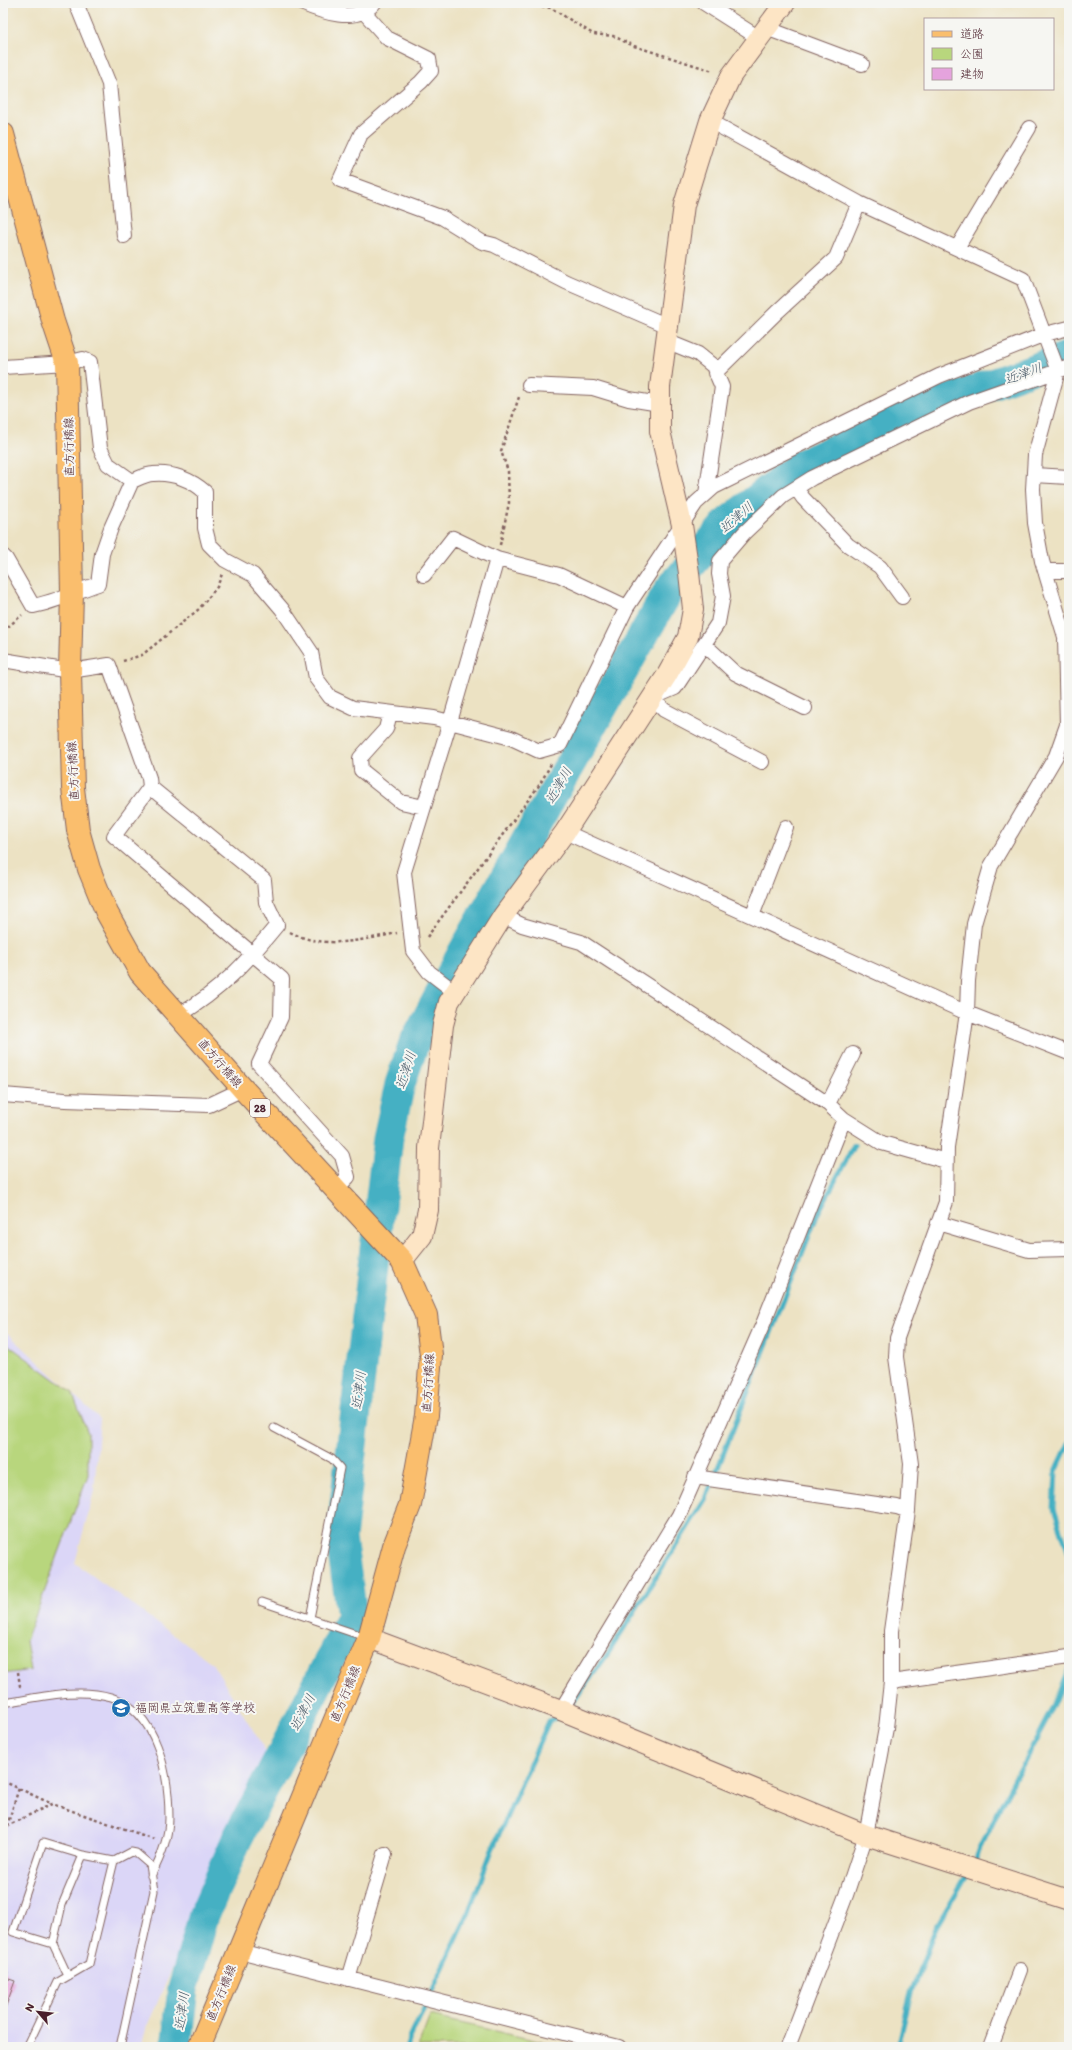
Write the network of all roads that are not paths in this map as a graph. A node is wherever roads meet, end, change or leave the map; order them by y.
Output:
1 (76, 3) edge
2 (301, 3) edge
3 (704, 3) edge
4 (785, 3) edge
5 (368, 7) edge
6 (762, 33) junction
7 (862, 64) dead end
8 (710, 121) junction
9 (1029, 128) dead end
10 (3, 134) edge
11 (859, 203) junction
12 (124, 236) dead end
13 (957, 248) junction
14 (1069, 328) edge
15 (667, 333) junction
16 (1046, 340) junction
17 (67, 363) junction
18 (3, 367) edge
19 (1064, 369) edge
20 (716, 373) junction
21 (529, 385) road end
22 (660, 404) junction
23 (1034, 475) junction
24 (1069, 477) edge
25 (132, 481) junction
26 (796, 488) junction
27 (706, 494) junction
28 (682, 525) junction
29 (3, 556) edge
30 (498, 559) junction
31 (1045, 571) junction
32 (1069, 571) edge
33 (424, 575) dead end
34 (72, 592) junction
35 (902, 597) dead end
36 (627, 607) junction
37 (704, 644) junction
38 (3, 660) edge
39 (70, 670) junction
40 (652, 698) junction
41 (805, 708) dead end
42 (390, 713) junction
43 (450, 722) junction
44 (1065, 744) edge
45 (762, 762) dead end
46 (150, 787) junction
47 (424, 807) junction
48 (786, 826) dead end
49 (565, 832) junction
50 (503, 916) junction
51 (752, 916) junction
52 (252, 955) junction
53 (455, 992) junction
54 (966, 1013) junction
55 (178, 1016) junction
56 (1069, 1053) edge
57 (853, 1054) dead end
58 (243, 1089) junction
59 (3, 1095) edge
60 (828, 1104) junction
61 (844, 1119) junction
62 (946, 1161) junction
63 (336, 1189) junction
64 (938, 1223) junction
65 (1069, 1249) edge
66 (402, 1261) junction
67 (274, 1428) dead end
68 (695, 1477) junction
69 (908, 1511) junction
70 (262, 1602) dead end
71 (310, 1618) junction
72 (368, 1638) junction
73 (1069, 1657) edge
74 (891, 1682) junction
75 (3, 1703) edge
76 (561, 1710) junction
77 (866, 1835) junction
78 (386, 1854) dead end
79 (83, 1855) junction
80 (114, 1861) junction
81 (151, 1876) junction
82 (1069, 1900) edge
83 (53, 1944) junction
84 (239, 1951) junction
85 (1020, 1970) dead end
86 (68, 1976) junction
87 (348, 1979) junction
88 (27, 2047) edge
89 (120, 2047) edge
90 (199, 2047) edge
91 (619, 2047) edge
92 (788, 2047) edge
93 (992, 2047) edge

1 - 12 street
2 - 5 street
3 - 6 street
4 - 6 street
5 - 15 street
6 - 7 street
6 - 8 street
8 - 11 street
8 - 15 street
9 - 13 street
10 - 17 main road, 直方行橋線 / 28
11 - 13 street
11 - 20 street
13 - 16 street
14 - 16 street
15 - 20 street
15 - 22 street
16 - 19 street
16 - 27 street
17 - 18 street
17 - 25 street
17 - 34 main road, 直方行橋線 / 28
19 - 23 street
19 - 26 street
20 - 27 street
21 - 22 street
22 - 28 street
23 - 24 street
23 - 31 street
25 - 34 street
25 - 42 street
26 - 35 street
26 - 37 street
27 - 28 street
28 - 36 street
28 - 40 street
29 - 34 street
30 - 33 street
30 - 36 street
30 - 43 street
31 - 32 street
31 - 44 street
34 - 39 main road, 直方行橋線 / 28
36 - 43 street
37 - 40 street
37 - 41 street
38 - 39 street
39 - 46 street
39 - 55 main road, 直方行橋線 / 28
40 - 45 street
40 - 49 street
42 - 43 street
42 - 47 street
43 - 47 street
44 - 54 street
46 - 52 street
46 - 52 street
47 - 53 street
48 - 51 street
49 - 50 street
49 - 51 street
50 - 53 street
50 - 60 street
51 - 54 street
52 - 55 street
52 - 63 street
53 - 66 street
54 - 56 street
54 - 62 street
55 - 58 main road, 直方行橋線 / 28
57 - 60 street
58 - 59 street
58 - 63 main road, 直方行橋線 / 28
60 - 61 street
61 - 62 street
61 - 68 street
62 - 64 street
63 - 66 main road, 直方行橋線 / 28
64 - 65 street
64 - 69 street
66 - 72 main road, 直方行橋線 / 28
67 - 71 lane
68 - 69 street
68 - 76 street
69 - 74 street
70 - 71 lane
71 - 72 lane
72 - 76 street
72 - 84 main road, 直方行橋線 / 28
73 - 74 street
74 - 77 street
75 - 81 lane
76 - 77 street
77 - 82 street
77 - 92 street
78 - 87 street
79 - 80 lane
79 - 83 lane
79 - 83 lane
80 - 81 lane
80 - 86 lane
81 - 89 lane
83 - 86 lane
84 - 87 street
84 - 90 main road, 直方行橋線 / 28
85 - 93 street
86 - 88 lane
87 - 91 street

